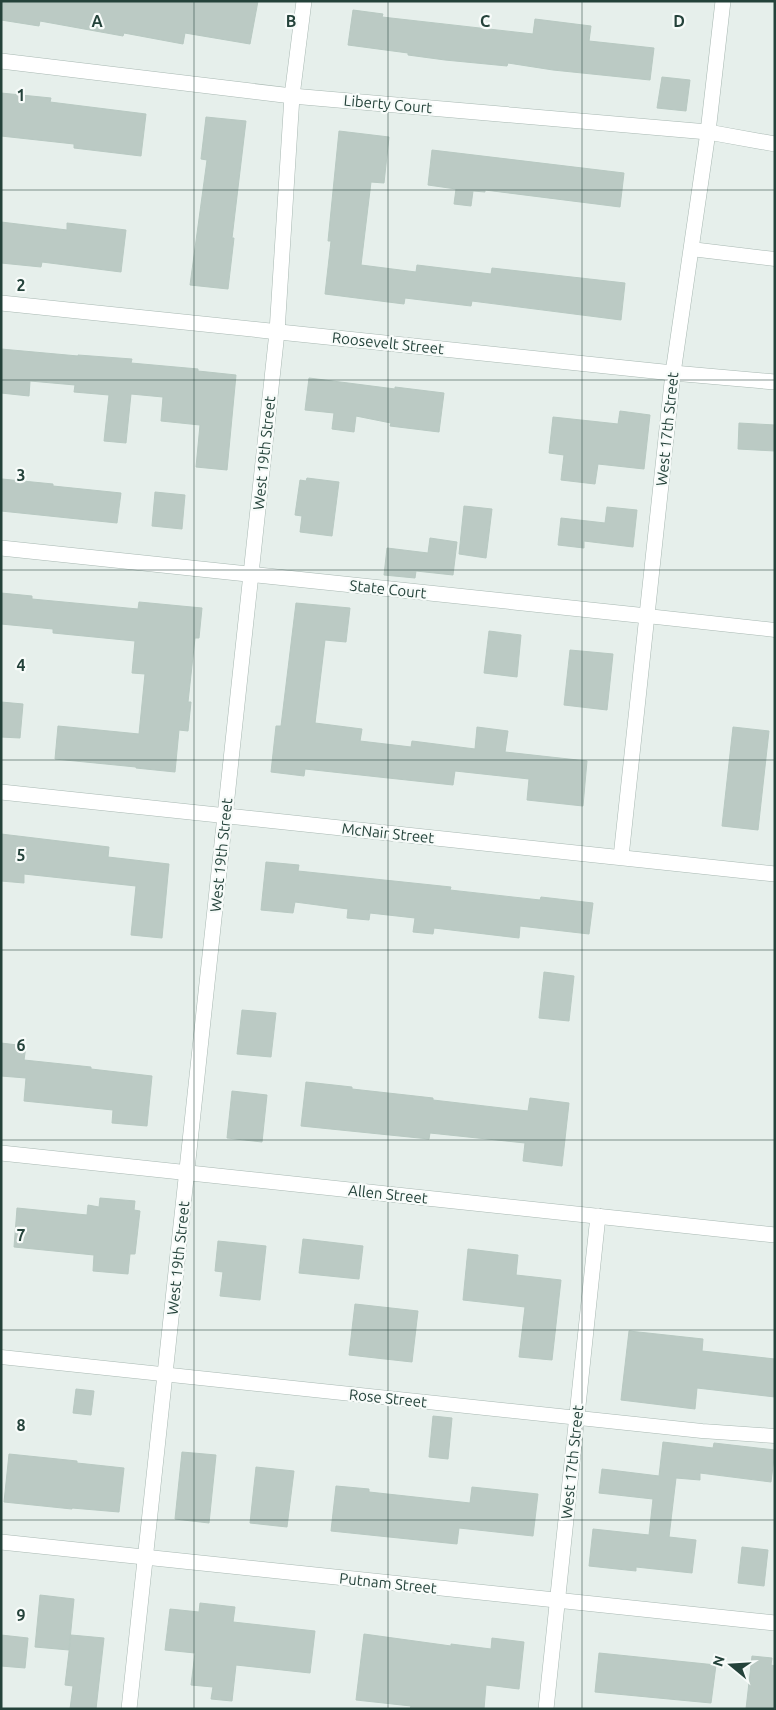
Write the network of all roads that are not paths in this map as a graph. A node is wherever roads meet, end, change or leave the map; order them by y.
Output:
1 (304, 1) edge
2 (723, 1) edge
3 (1, 61) edge
4 (292, 96) junction
5 (708, 132) junction
6 (775, 144) edge
7 (691, 249) junction
8 (775, 260) edge
9 (1, 303) edge
10 (277, 332) junction
11 (673, 373) junction
12 (775, 382) edge
13 (1, 548) edge
14 (251, 575) junction
15 (646, 616) junction
16 (775, 630) edge
17 (1, 792) edge
18 (225, 816) junction
19 (621, 857) junction
20 (775, 874) edge
21 (1, 1153) edge
22 (187, 1172) junction
23 (598, 1216) junction
24 (775, 1235) edge
25 (1, 1357) edge
26 (165, 1374) junction
27 (576, 1417) junction
28 (775, 1436) edge
29 (1, 1542) edge
30 (146, 1557) junction
31 (557, 1600) junction
32 (775, 1623) edge
33 (129, 1709) edge
34 (546, 1709) edge

1 - 4 street, West 19th Street
2 - 5 street, West 17th Street
3 - 4 street, Liberty Court
4 - 5 street, Liberty Court
4 - 10 street, West 19th Street
5 - 6 street, Liberty Court
5 - 7 street, West 17th Street
7 - 8 lane
7 - 11 street, West 17th Street
9 - 10 street, Roosevelt Street
10 - 11 street, Roosevelt Street
10 - 14 street, West 19th Street
11 - 12 street, Roosevelt Street
11 - 15 street, West 17th Street
13 - 14 street, State Court
14 - 15 street, State Court
14 - 18 street, West 19th Street
15 - 16 lane, State Court
15 - 19 street, West 17th Street
17 - 18 street, McNair Street
18 - 19 street, McNair Street
18 - 22 street, West 19th Street
19 - 20 street, McNair Street
21 - 22 street, Allen Street
22 - 23 street, Allen Street
22 - 26 street, West 19th Street
23 - 24 street, Allen Street
23 - 27 street, West 17th Street
25 - 26 lane, Rose Street
26 - 27 lane, Rose Street
26 - 30 street, West 19th Street
27 - 28 lane, Rose Street
27 - 31 street, West 17th Street
29 - 30 street, Putnam Street
30 - 31 street, Putnam Street
30 - 33 street, West 19th Street
31 - 32 street, Putnam Street
31 - 34 street, West 17th Street

